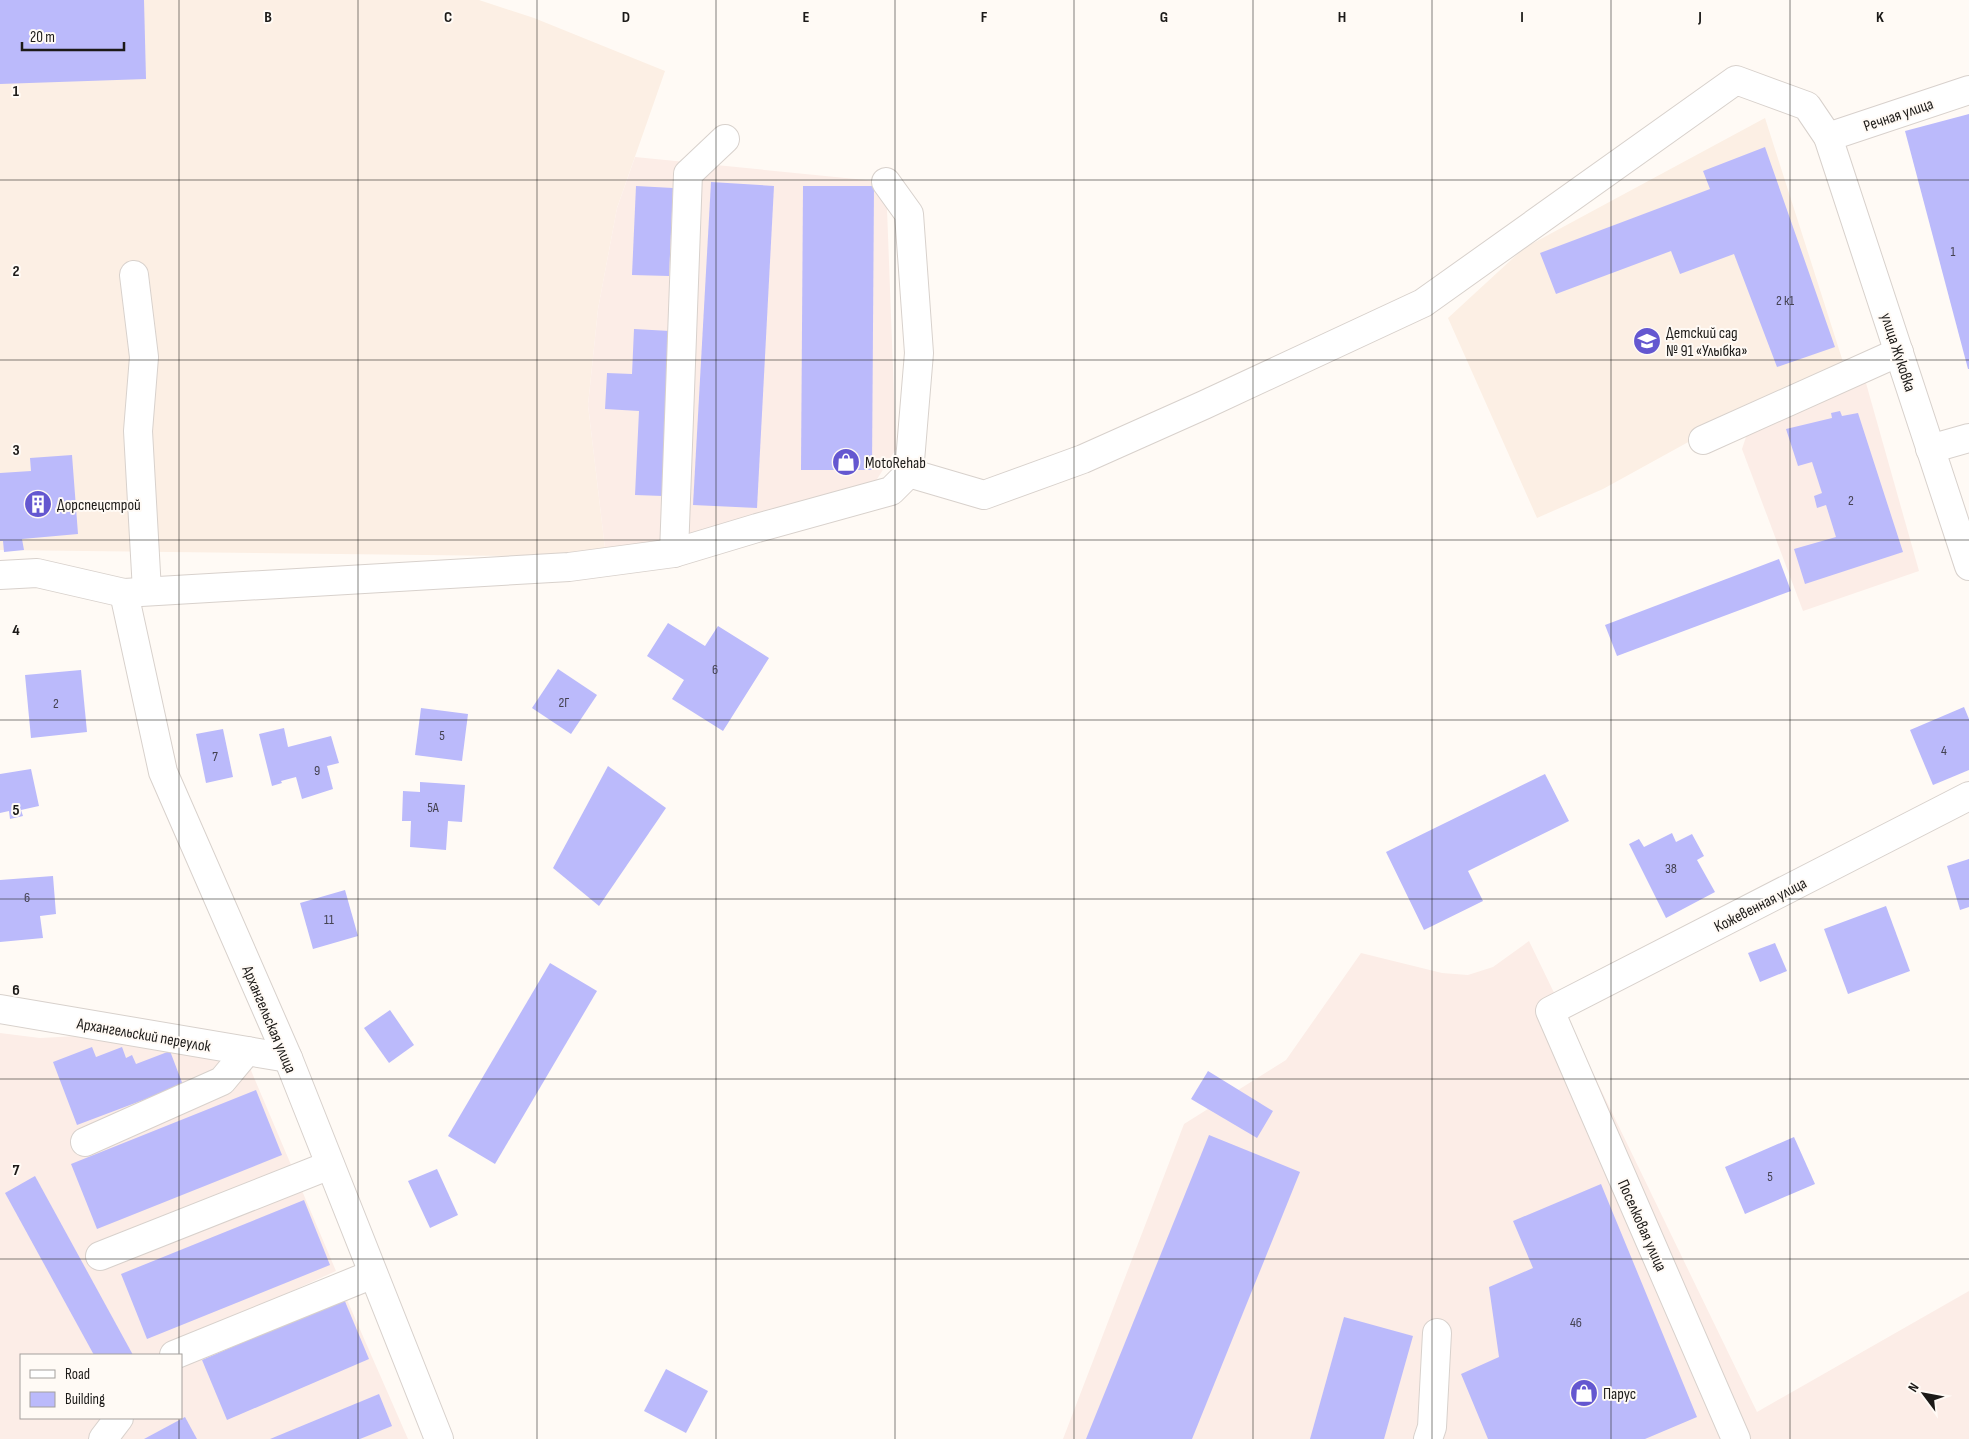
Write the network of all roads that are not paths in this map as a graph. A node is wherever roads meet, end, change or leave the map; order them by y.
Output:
1 (1969, 90) edge
2 (1828, 137) junction
3 (725, 139) dead end
4 (886, 182) dead end
5 (134, 275) dead end
6 (1899, 352) junction
7 (1969, 438) edge
8 (1703, 440) dead end
9 (1930, 449) junction
10 (909, 473) junction
11 (674, 553) junction
12 (1967, 556) edge
13 (0, 575) edge
14 (135, 592) junction
15 (1969, 796) edge
16 (0, 1009) edge
17 (1550, 1011) joint
18 (247, 1051) junction
19 (288, 1058) junction
20 (85, 1142) dead end
21 (330, 1165) junction
22 (100, 1256) dead end
23 (373, 1274) junction
24 (1437, 1333) dead end
25 (176, 1354) edge
26 (118, 1419) edge
27 (103, 1439) edge
28 (439, 1439) edge
29 (1428, 1439) edge
30 (1736, 1439) edge

1 - 2 street, Речная улица
2 - 6 street, улица Жуковка
2 - 10 street, улица Жуковка
3 - 11 street
4 - 10 street
5 - 14 street, Архангельская улица
6 - 8 street
6 - 9 street, улица Жуковка
7 - 9 street
9 - 12 street, улица Жуковка
10 - 11 street
11 - 14 street
13 - 14 street
14 - 19 street, Архангельская улица
15 - 17 street, Кожевенная улица
16 - 18 street, Архангельский переулок
17 - 30 street, Поселковая улица
18 - 19 street, Архангельский переулок
18 - 20 street
19 - 21 street, Архангельская улица
21 - 22 street
21 - 23 street, Архангельская улица
23 - 25 street
23 - 28 street, Архангельская улица
24 - 29 street
26 - 27 street

